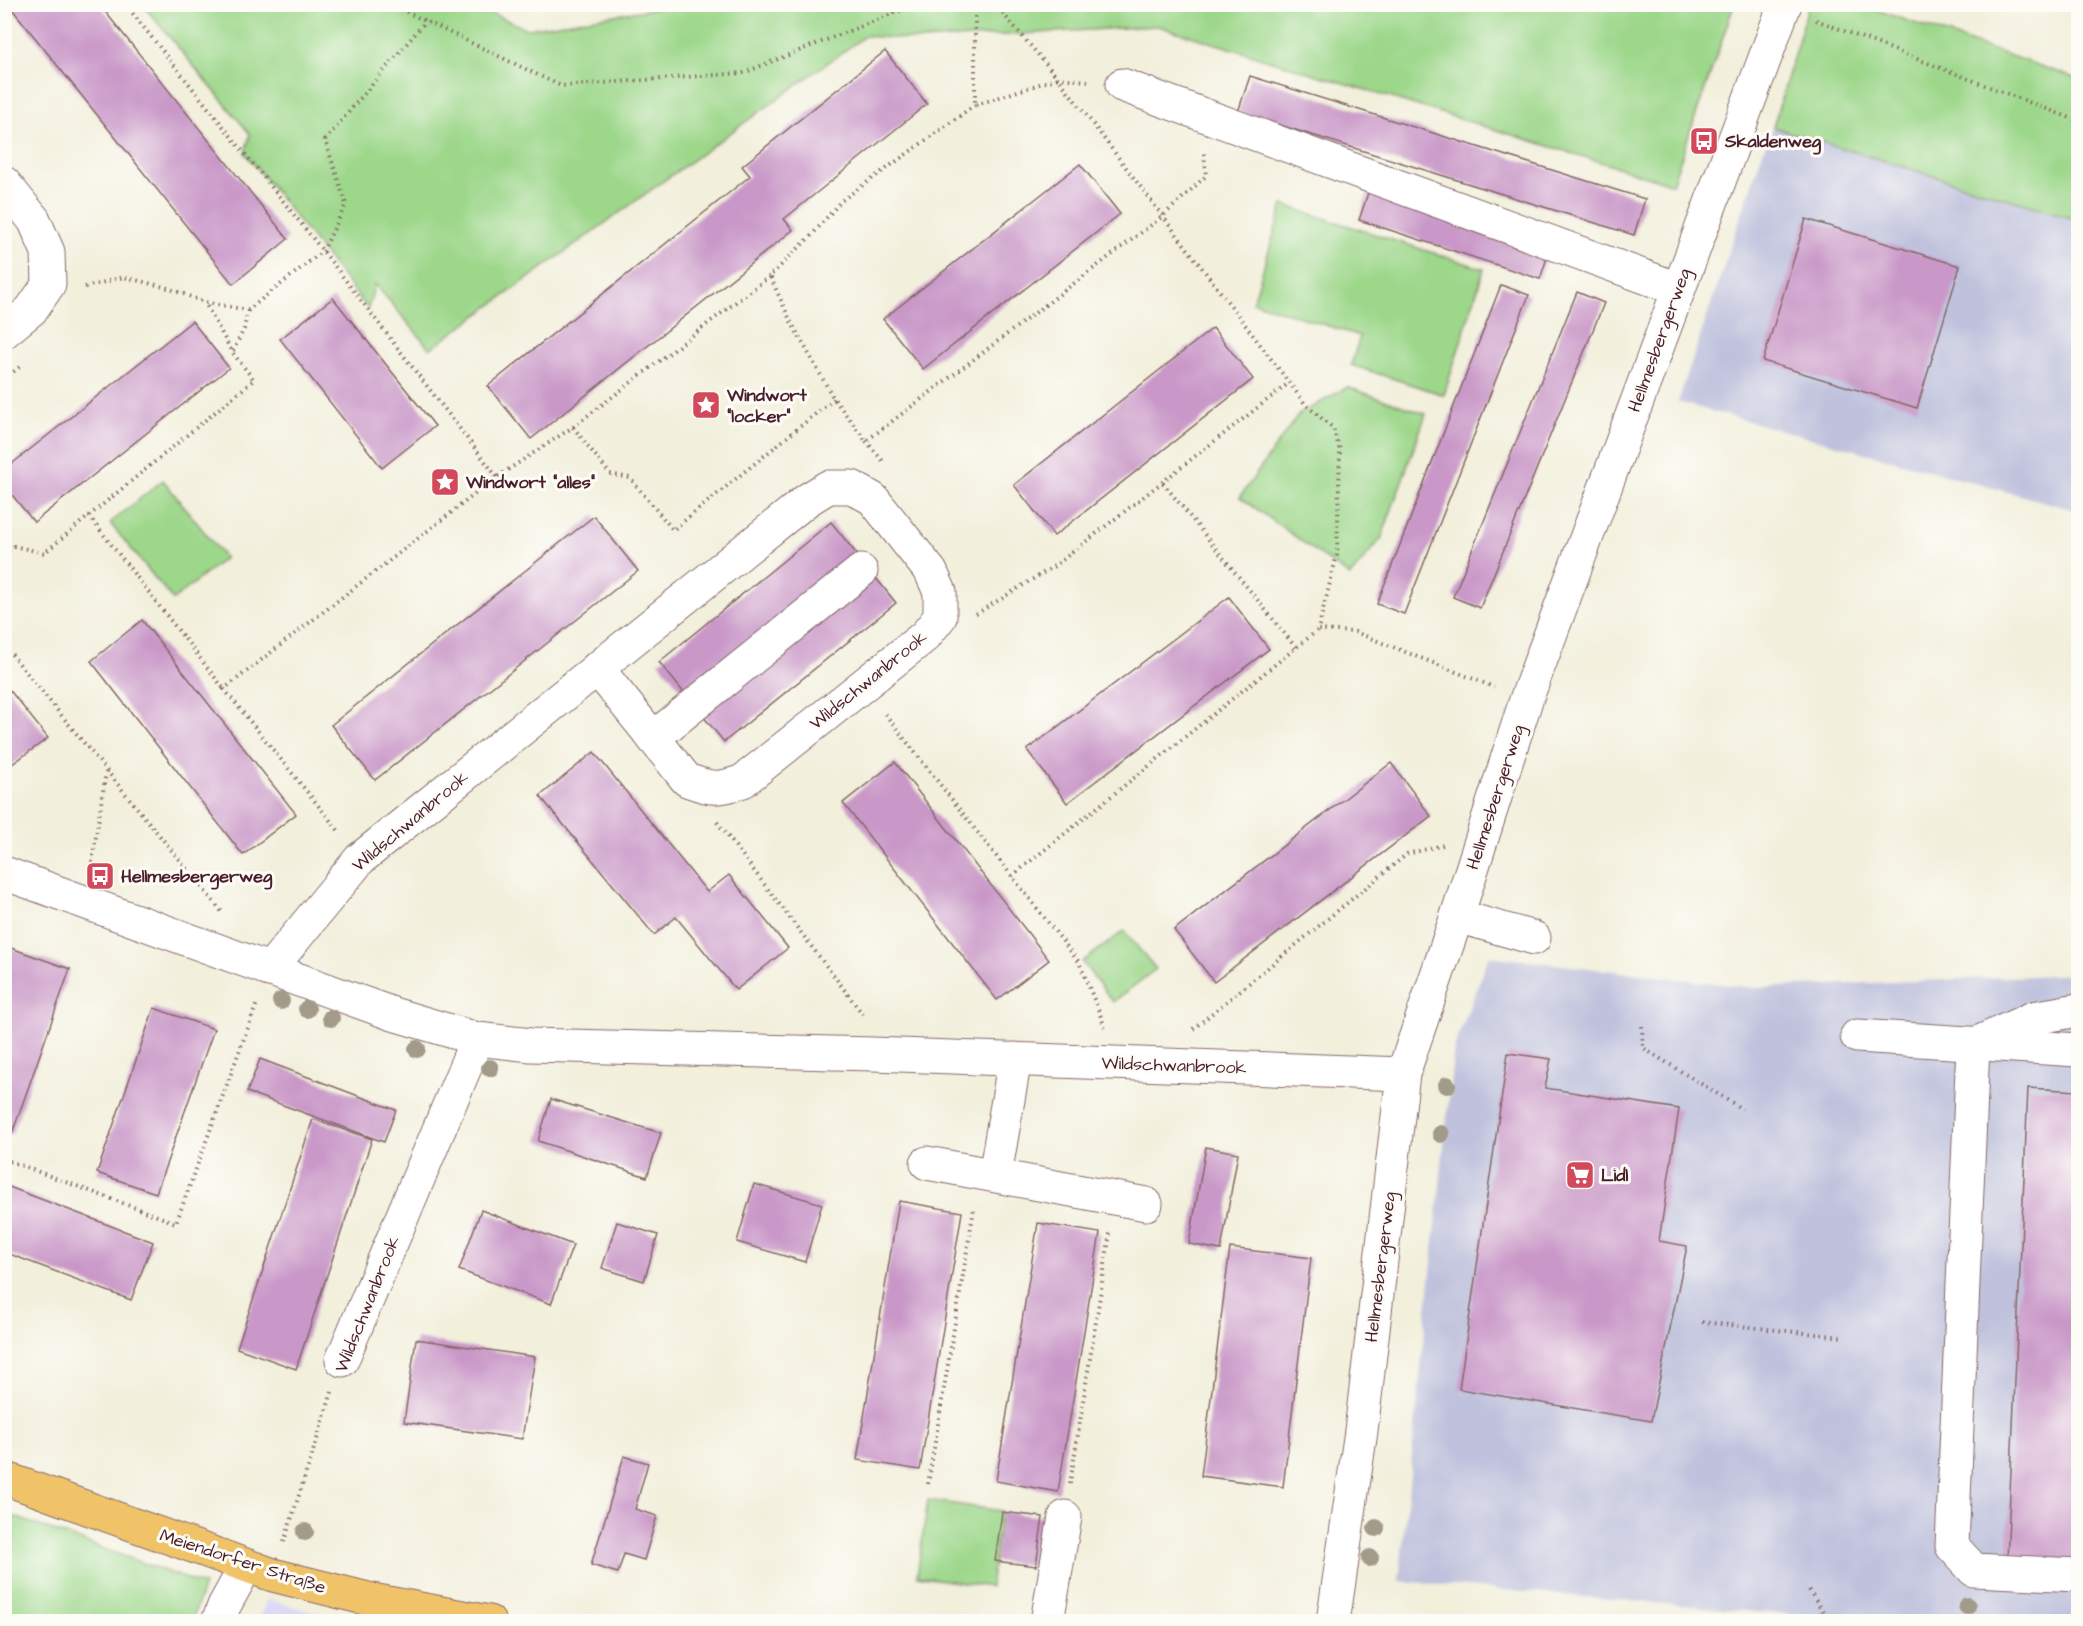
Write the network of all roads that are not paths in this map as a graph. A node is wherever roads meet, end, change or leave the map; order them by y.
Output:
1 (1784, 6) edge
2 (1122, 85) dead end
3 (4, 183) edge
4 (1678, 289) junction
5 (4, 332) edge
6 (861, 572) dead end
7 (597, 668) junction
8 (653, 738) junction
9 (4, 873) edge
10 (1457, 916) junction
11 (1534, 938) dead end
12 (269, 970) junction
13 (2079, 1010) edge
14 (1857, 1036) dead end
15 (477, 1039) junction
16 (1973, 1045) junction
17 (2079, 1050) edge
18 (1015, 1059) junction
19 (1403, 1074) junction
20 (927, 1163) dead end
21 (987, 1174) junction
22 (1131, 1201) road end
23 (342, 1360) road end
24 (4, 1478) edge
25 (1065, 1517) road end
26 (260, 1571) junction
27 (2079, 1575) edge
28 (218, 1622) edge
29 (489, 1622) edge
30 (1047, 1622) edge
31 (1333, 1622) edge

1 - 4 street, Hellmesbergerweg
2 - 4 street
3 - 5 street
4 - 10 street, Hellmesbergerweg
6 - 8 street
7 - 8 street
7 - 8 street, Wildschwanbrook
7 - 12 street, Wildschwanbrook
9 - 12 street, Wildschwanbrook
10 - 11 street
10 - 19 street, Hellmesbergerweg
12 - 15 street, Wildschwanbrook
13 - 16 street
14 - 16 street
15 - 18 street, Wildschwanbrook
15 - 23 street, Wildschwanbrook
16 - 17 street
16 - 27 street
18 - 19 street, Wildschwanbrook
18 - 21 street
19 - 31 street, Hellmesbergerweg
20 - 21 street
21 - 22 street
24 - 26 main road, Meiendorfer Straße
25 - 30 street
26 - 28 street
26 - 29 main road, Meiendorfer Straße

